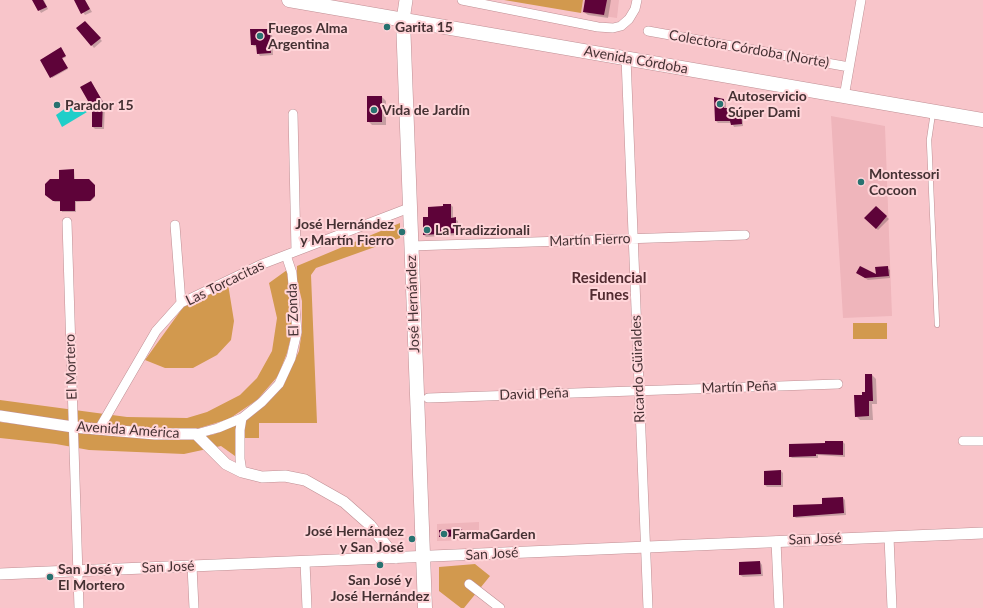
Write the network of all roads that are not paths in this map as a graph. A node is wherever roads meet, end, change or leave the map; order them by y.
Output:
1 (289, 0) edge
2 (406, 0) edge
3 (462, 0) edge
4 (637, 0) edge
5 (861, 0) edge
6 (403, 20) junction
7 (648, 31) dead end
8 (626, 58) junction
9 (849, 67) junction
10 (844, 96) junction
11 (933, 112) junction
12 (293, 114) dead end
13 (983, 120) edge
14 (409, 208) junction
15 (67, 222) dead end
16 (174, 225) dead end
17 (745, 235) dead end
18 (633, 238) junction
19 (411, 246) junction
20 (296, 251) junction
21 (286, 255) junction
22 (181, 303) junction
23 (938, 325) dead end
24 (838, 384) dead end
25 (639, 391) junction
26 (428, 398) dead end
27 (0, 416) edge
28 (242, 418) junction
29 (73, 427) junction
30 (98, 430) junction
31 (196, 434) junction
32 (963, 441) dead end
33 (983, 441) edge
34 (242, 472) junction
35 (983, 533) edge
36 (889, 537) junction
37 (776, 541) junction
38 (646, 547) junction
39 (423, 557) junction
40 (396, 558) junction
41 (305, 562) junction
42 (192, 566) junction
43 (78, 571) junction
44 (0, 574) edge
45 (469, 584) dead end
46 (79, 608) edge
47 (194, 608) edge
48 (307, 608) edge
49 (425, 608) edge
50 (500, 608) edge
51 (648, 608) edge
52 (779, 608) edge
53 (892, 608) edge

1 - 6 main road, Avenida Córdoba
2 - 6 main road, José Hernández
3 - 4 street
5 - 9 street
6 - 8 main road, Avenida Córdoba
6 - 14 main road, José Hernández
7 - 9 street, Colectora Córdoba (Norte)
8 - 10 main road, Avenida Córdoba
8 - 18 street, Ricardo Güiraldes
9 - 10 street
10 - 11 main road, Avenida Córdoba
11 - 13 main road, Avenida Córdoba
11 - 23 lane
12 - 20 street
14 - 19 main road, José Hernández
14 - 20 street, Las Torcacitas
15 - 29 street, El Mortero
16 - 22 street
17 - 18 street, Martín Fierro
18 - 19 street, Martín Fierro
18 - 25 street, Ricardo Güiraldes
19 - 39 main road, José Hernández
20 - 21 street, Las Torcacitas
21 - 22 street, Las Torcacitas
21 - 28 street, El Zonda
22 - 30 street, Las Torcacitas
24 - 25 street, Martín Peña
25 - 26 street, David Peña
25 - 38 street, Ricardo Güiraldes
27 - 29 street, Avenida América
28 - 31 street, El Zonda
28 - 34 street
29 - 30 street, Avenida América
29 - 43 street, El Mortero
30 - 31 street, Avenida América
31 - 34 street, Avenida América
32 - 33 street
34 - 40 street, Avenida América
35 - 36 street, San José
36 - 37 street, San José
36 - 53 street
37 - 38 street, San José
37 - 52 street
38 - 39 street, San José
38 - 51 street, Ricardo Güiraldes
39 - 40 street, San José
39 - 49 main road, José Hernández
40 - 41 street, San José
41 - 42 street, San José
41 - 48 street
42 - 43 street, San José
42 - 47 street
43 - 44 street, San José
43 - 46 street, El Mortero
45 - 50 street

